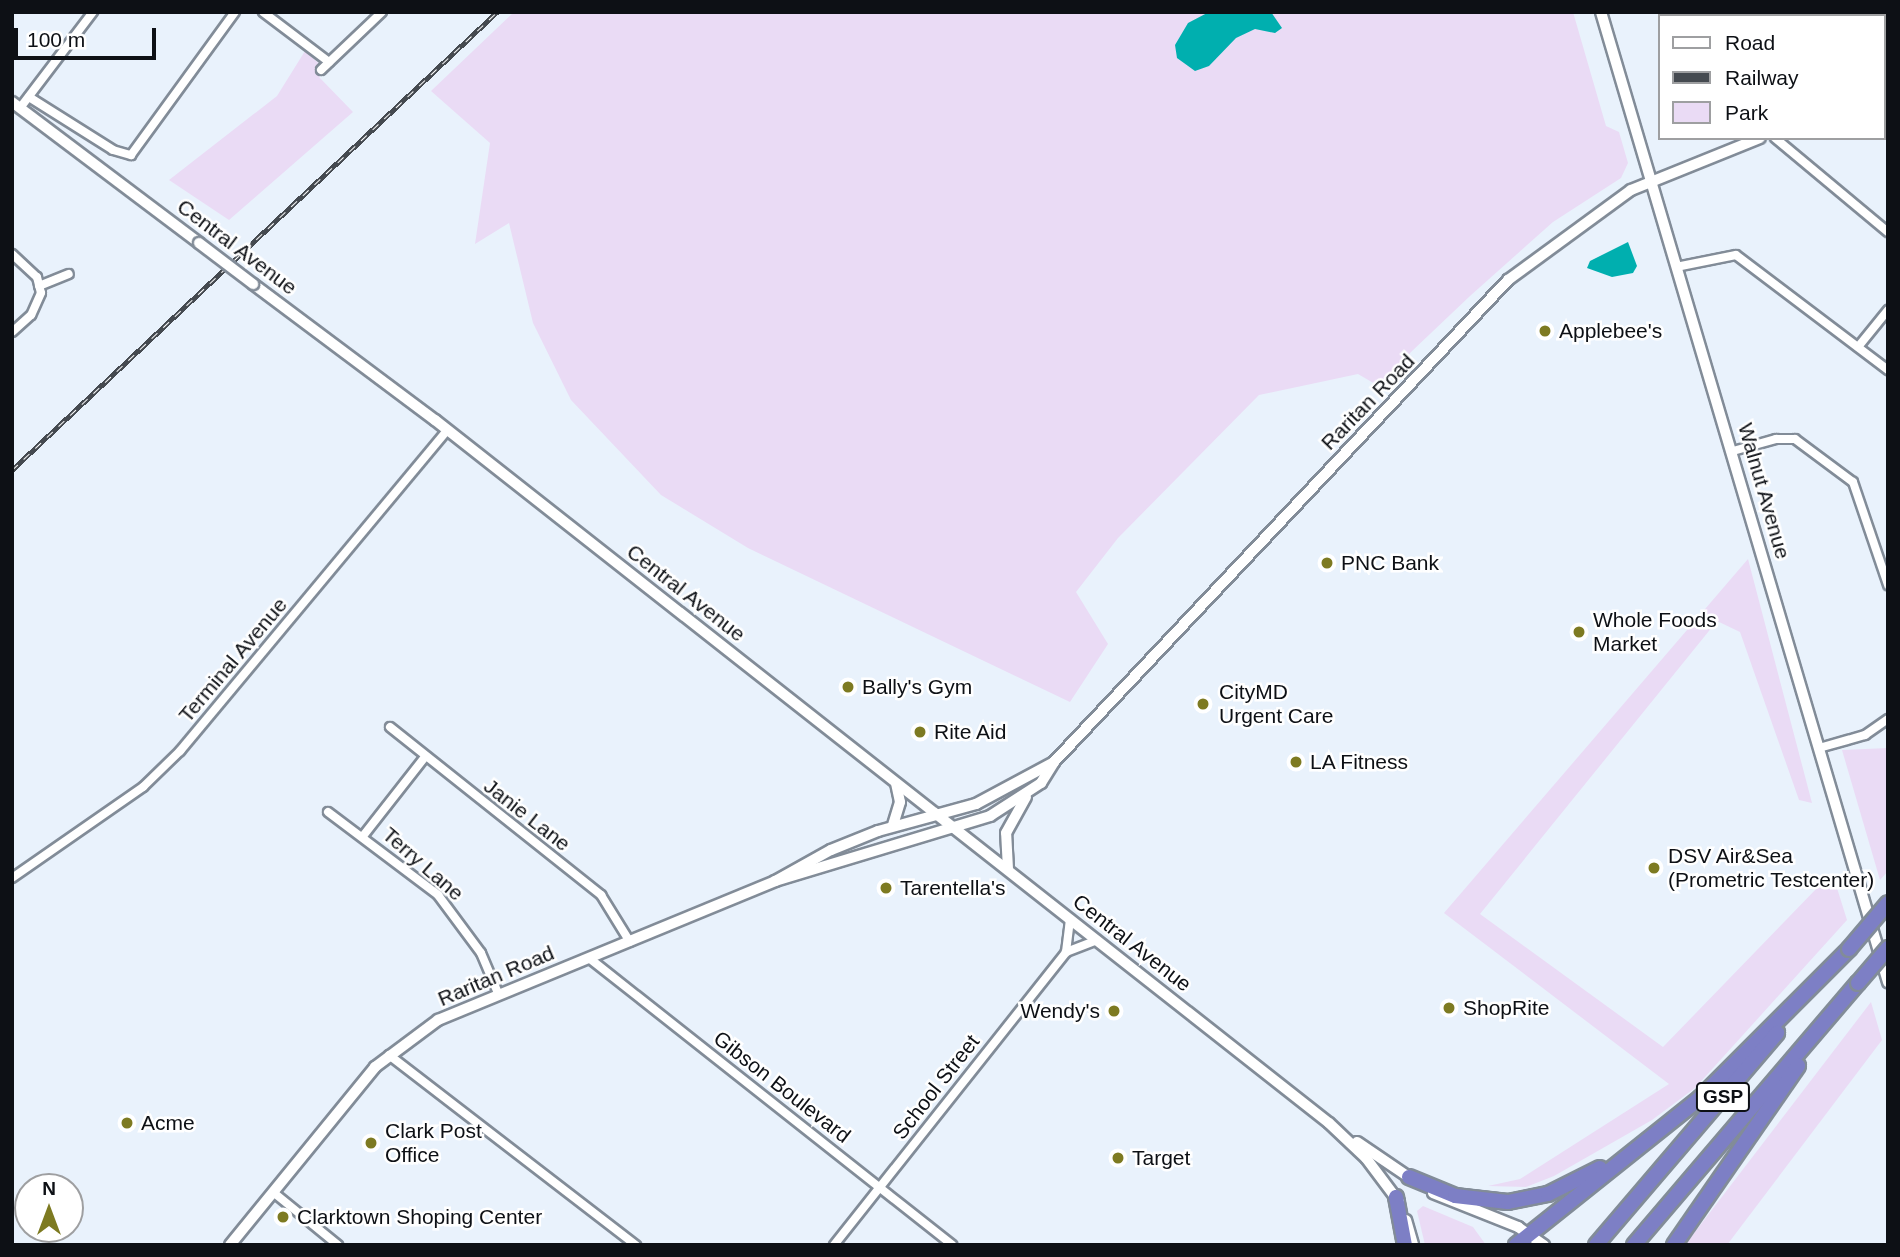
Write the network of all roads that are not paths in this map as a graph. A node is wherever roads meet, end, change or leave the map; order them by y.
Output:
1 (93, 12) edge
2 (235, 12) edge
3 (263, 12) edge
4 (283, 12) edge
5 (382, 12) edge
6 (1601, 12) edge
7 (276, 22) junction
8 (329, 62) junction
9 (321, 69) dead end
10 (29, 97) junction
11 (16, 105) edge
12 (1755, 140) edge
13 (1777, 140) edge
14 (1650, 180) junction
15 (1888, 232) edge
16 (12, 254) edge
17 (1676, 267) junction
18 (69, 274) dead end
19 (39, 286) junction
20 (1888, 310) edge
21 (12, 332) edge
22 (1858, 347) junction
23 (1888, 370) edge
24 (447, 430) junction
25 (1732, 451) junction
26 (1888, 584) edge
27 (1888, 719) edge
28 (390, 727) dead end
29 (1819, 748) junction
30 (425, 757) junction
31 (1054, 762) junction
32 (896, 783) junction
33 (1028, 794) junction
34 (328, 812) dead end
35 (937, 815) junction
36 (893, 825) junction
37 (953, 828) junction
38 (363, 836) junction
39 (1007, 869) junction
40 (12, 878) edge
41 (775, 881) junction
42 (1888, 903) edge
43 (1070, 919) junction
44 (1097, 940) junction
45 (630, 942) junction
46 (1888, 948) edge
47 (1849, 949) junction
48 (1066, 951) junction
49 (589, 958) junction
50 (1858, 982) junction
51 (1888, 982) edge
52 (498, 993) junction
53 (389, 1055) junction
54 (1329, 1123) junction
55 (1617, 1161) junction
56 (1409, 1177) junction
57 (880, 1187) junction
58 (273, 1192) junction
59 (1396, 1197) junction
60 (1528, 1233) junction
61 (230, 1245) edge
62 (338, 1245) edge
63 (636, 1245) edge
64 (834, 1245) edge
65 (952, 1245) edge
66 (1405, 1245) edge
67 (1413, 1245) edge
68 (1516, 1245) edge
69 (1544, 1245) edge
70 (1596, 1245) edge
71 (1634, 1245) edge
72 (1674, 1245) edge

1 - 10 street
2 - 10 street
3 - 7 street
4 - 7 street
5 - 8 street
6 - 14 main road, Walnut Avenue
7 - 8 street
8 - 9 street
10 - 11 street
11 - 24 main road, Central Avenue, bridge
12 - 14 main road, Raritan Road
13 - 15 street
14 - 17 main road, Walnut Avenue
14 - 31 main road, Raritan Road
16 - 19 street
17 - 22 street
17 - 25 main road, Walnut Avenue
18 - 19 street
19 - 21 street
20 - 22 street
22 - 23 street
24 - 32 main road, Central Avenue
24 - 40 street, Terminal Avenue
25 - 26 street
25 - 29 main road, Walnut Avenue
27 - 29 street
28 - 30 street, Janie Lane
29 - 51 main road, Walnut Avenue
30 - 38 street
30 - 45 street, Janie Lane
31 - 33 main road, Raritan Road
31 - 35 main road, Raritan Road
32 - 35 main road, Central Avenue
32 - 36 main road
33 - 37 main road, Raritan Road
33 - 39 main road
34 - 38 street, Terry Lane
35 - 36 main road, Raritan Road
35 - 37 main road, Central Avenue
36 - 41 main road, Raritan Road
37 - 39 main road, Central Avenue
37 - 41 main road, Raritan Road
38 - 52 street, Terry Lane
39 - 43 main road, Central Avenue
41 - 45 main road, Raritan Road
42 - 47 highway, GSP, bridge
43 - 44 main road, Central Avenue
43 - 48 street
44 - 48 street
44 - 54 main road, Central Avenue
45 - 49 main road, Raritan Road
46 - 50 highway, GSP, bridge
47 - 55 highway
47 - 70 highway, GSP
48 - 57 street, School Street
49 - 52 main road, Raritan Road
49 - 57 street, Gibson Boulevard
50 - 71 highway, GSP
50 - 72 highway
52 - 53 main road, Raritan Road
53 - 58 main road, Raritan Road
53 - 63 street
54 - 56 main road, Central Avenue
54 - 59 main road, Central Avenue
55 - 56 highway
55 - 60 highway
56 - 60 main road, Central Avenue
57 - 64 street, School Street
57 - 65 street, Gibson Boulevard
58 - 61 main road, Raritan Road
58 - 62 street
59 - 66 highway
59 - 67 main road, Central Avenue
60 - 68 highway
60 - 69 main road, Central Avenue

